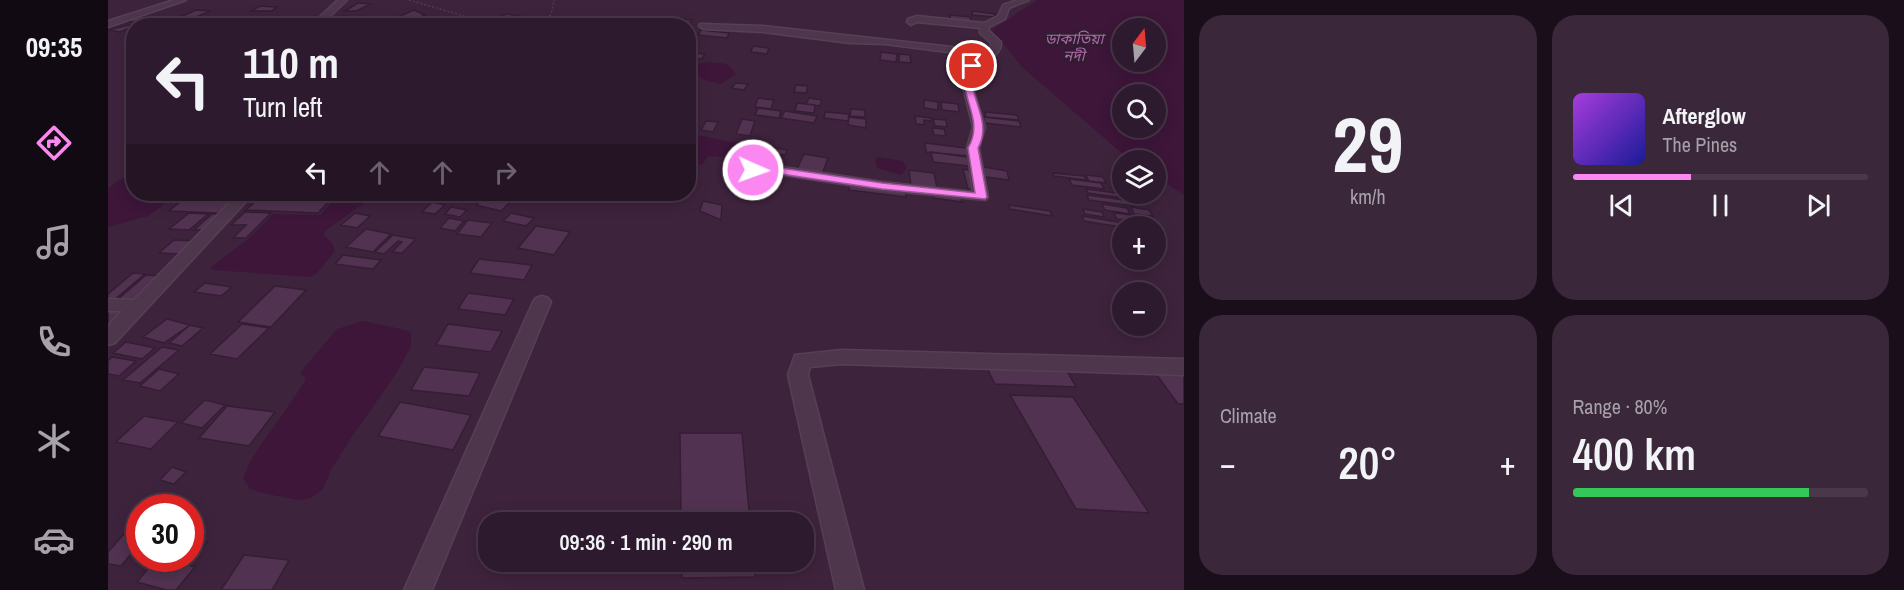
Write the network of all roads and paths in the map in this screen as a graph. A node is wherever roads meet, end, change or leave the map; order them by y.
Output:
1 (182, 0) edge
2 (343, 0) edge
3 (410, 0) edge
4 (554, 0) edge
5 (1025, 0) edge
6 (126, 18) edge
7 (126, 18) edge
8 (323, 18) edge
9 (476, 18) edge
10 (548, 18) edge
11 (911, 22) dead end
12 (108, 24) edge
13 (703, 26) dead end
14 (985, 26) junction
15 (992, 55) junction
16 (749, 179) dead end
17 (239, 201) edge
18 (542, 302) dead end
19 (108, 305) edge
20 (139, 306) junction
21 (108, 338) edge
22 (1184, 367) edge
23 (418, 590) edge
24 (850, 590) edge

1 - 6 street
2 - 8 street
3 - 9 path
4 - 10 path
5 - 14 street
7 - 12 street
11 - 14 street
13 - 15 street
14 - 15 street
15 - 16 street
17 - 20 street
18 - 23 street
19 - 20 street
20 - 21 street
22 - 24 street

